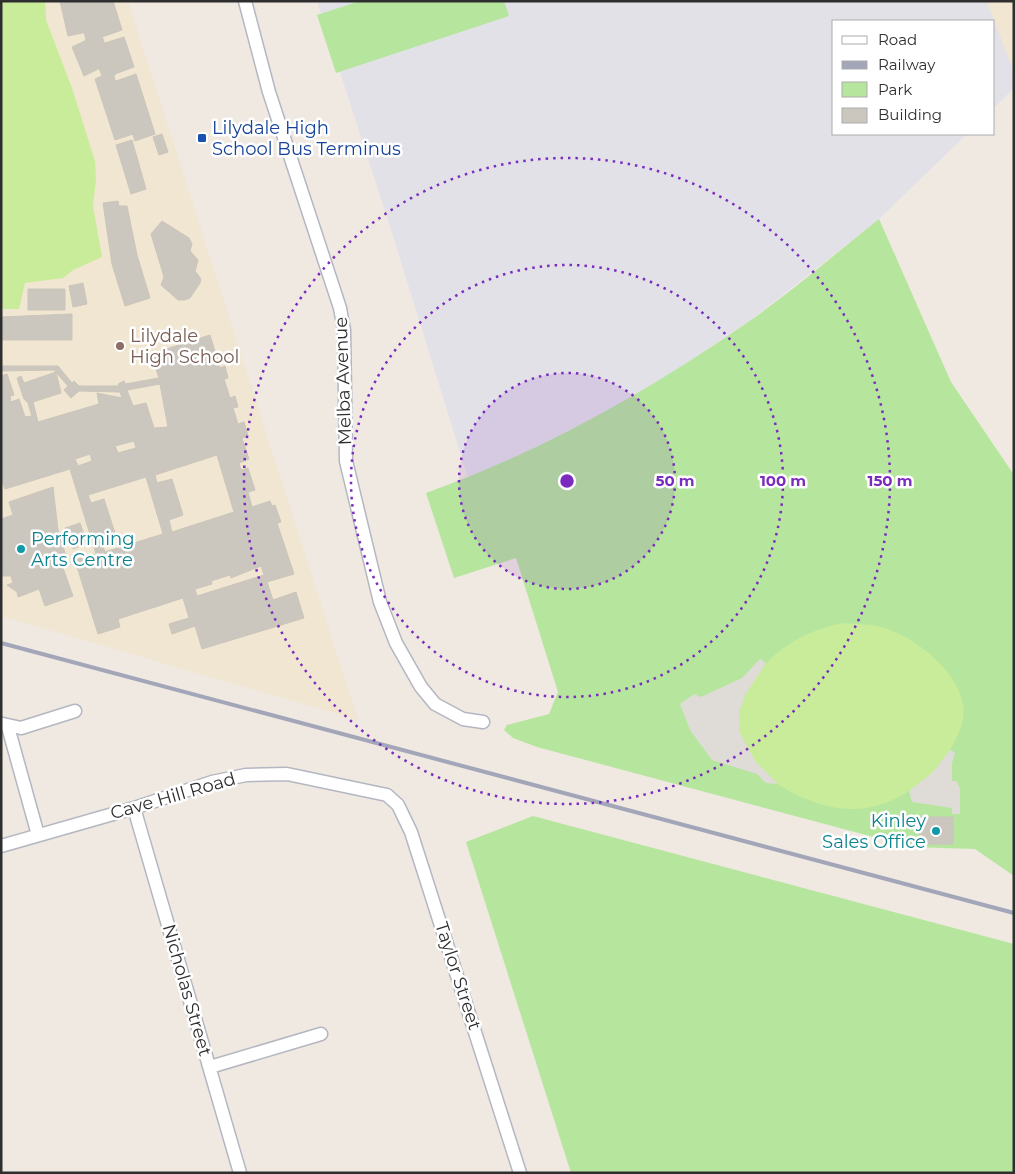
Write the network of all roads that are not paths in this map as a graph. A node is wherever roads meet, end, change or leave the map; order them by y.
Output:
1 (245, 1) edge
2 (75, 711) dead end
3 (483, 722) dead end
4 (5, 725) edge
5 (378, 793) joint
6 (134, 808) junction
7 (38, 836) junction
8 (1, 846) edge
9 (321, 1034) dead end
10 (210, 1067) junction
11 (240, 1173) edge
12 (520, 1173) edge

1 - 3 street, Melba Avenue
2 - 4 street
4 - 7 street
5 - 6 street, Cave Hill Road
5 - 12 street, Taylor Street
6 - 7 street, Cave Hill Road
6 - 10 street, Nicholas Street
7 - 8 street, Cave Hill Road
9 - 10 street
10 - 11 street, Nicholas Street

